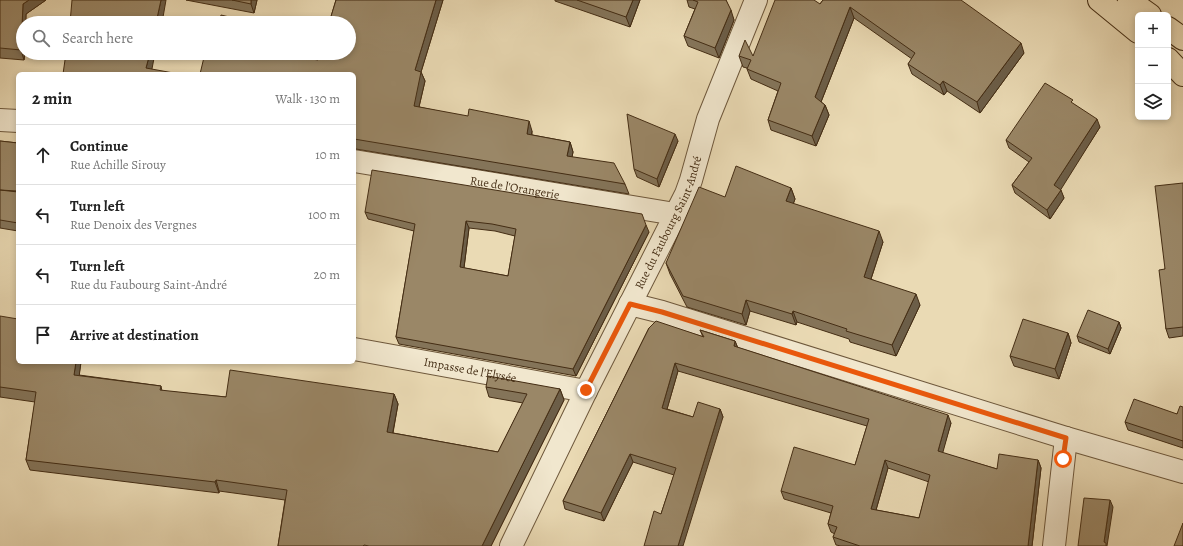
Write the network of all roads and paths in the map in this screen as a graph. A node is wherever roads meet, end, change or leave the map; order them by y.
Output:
1 (1099, 0) edge
2 (1129, 0) edge
3 (754, 1) edge
4 (1146, 12) edge
5 (1135, 30) edge
6 (1171, 30) edge
7 (1183, 39) edge
8 (1171, 62) edge
9 (1183, 75) edge
10 (0, 120) edge
11 (16, 121) edge
12 (356, 160) edge
13 (675, 214) junction
14 (630, 304) junction
15 (356, 350) edge
16 (586, 390) junction
17 (1066, 438) junction
18 (1183, 472) edge
19 (511, 546) edge
20 (1054, 546) edge

1 - 5 main road
2 - 4 main road
3 - 13 street, Rue du Faubourg Saint-André
6 - 7 main road
8 - 9 main road
10 - 11 street
12 - 13 street, Rue de l'Orangerie
13 - 14 street, Rue du Faubourg Saint-André
14 - 16 street, Rue du Faubourg Saint-André
14 - 17 street
15 - 16 street, Impasse de l'Elysée
16 - 19 street, Rue du Faubourg Saint-André
17 - 18 street
17 - 20 street

